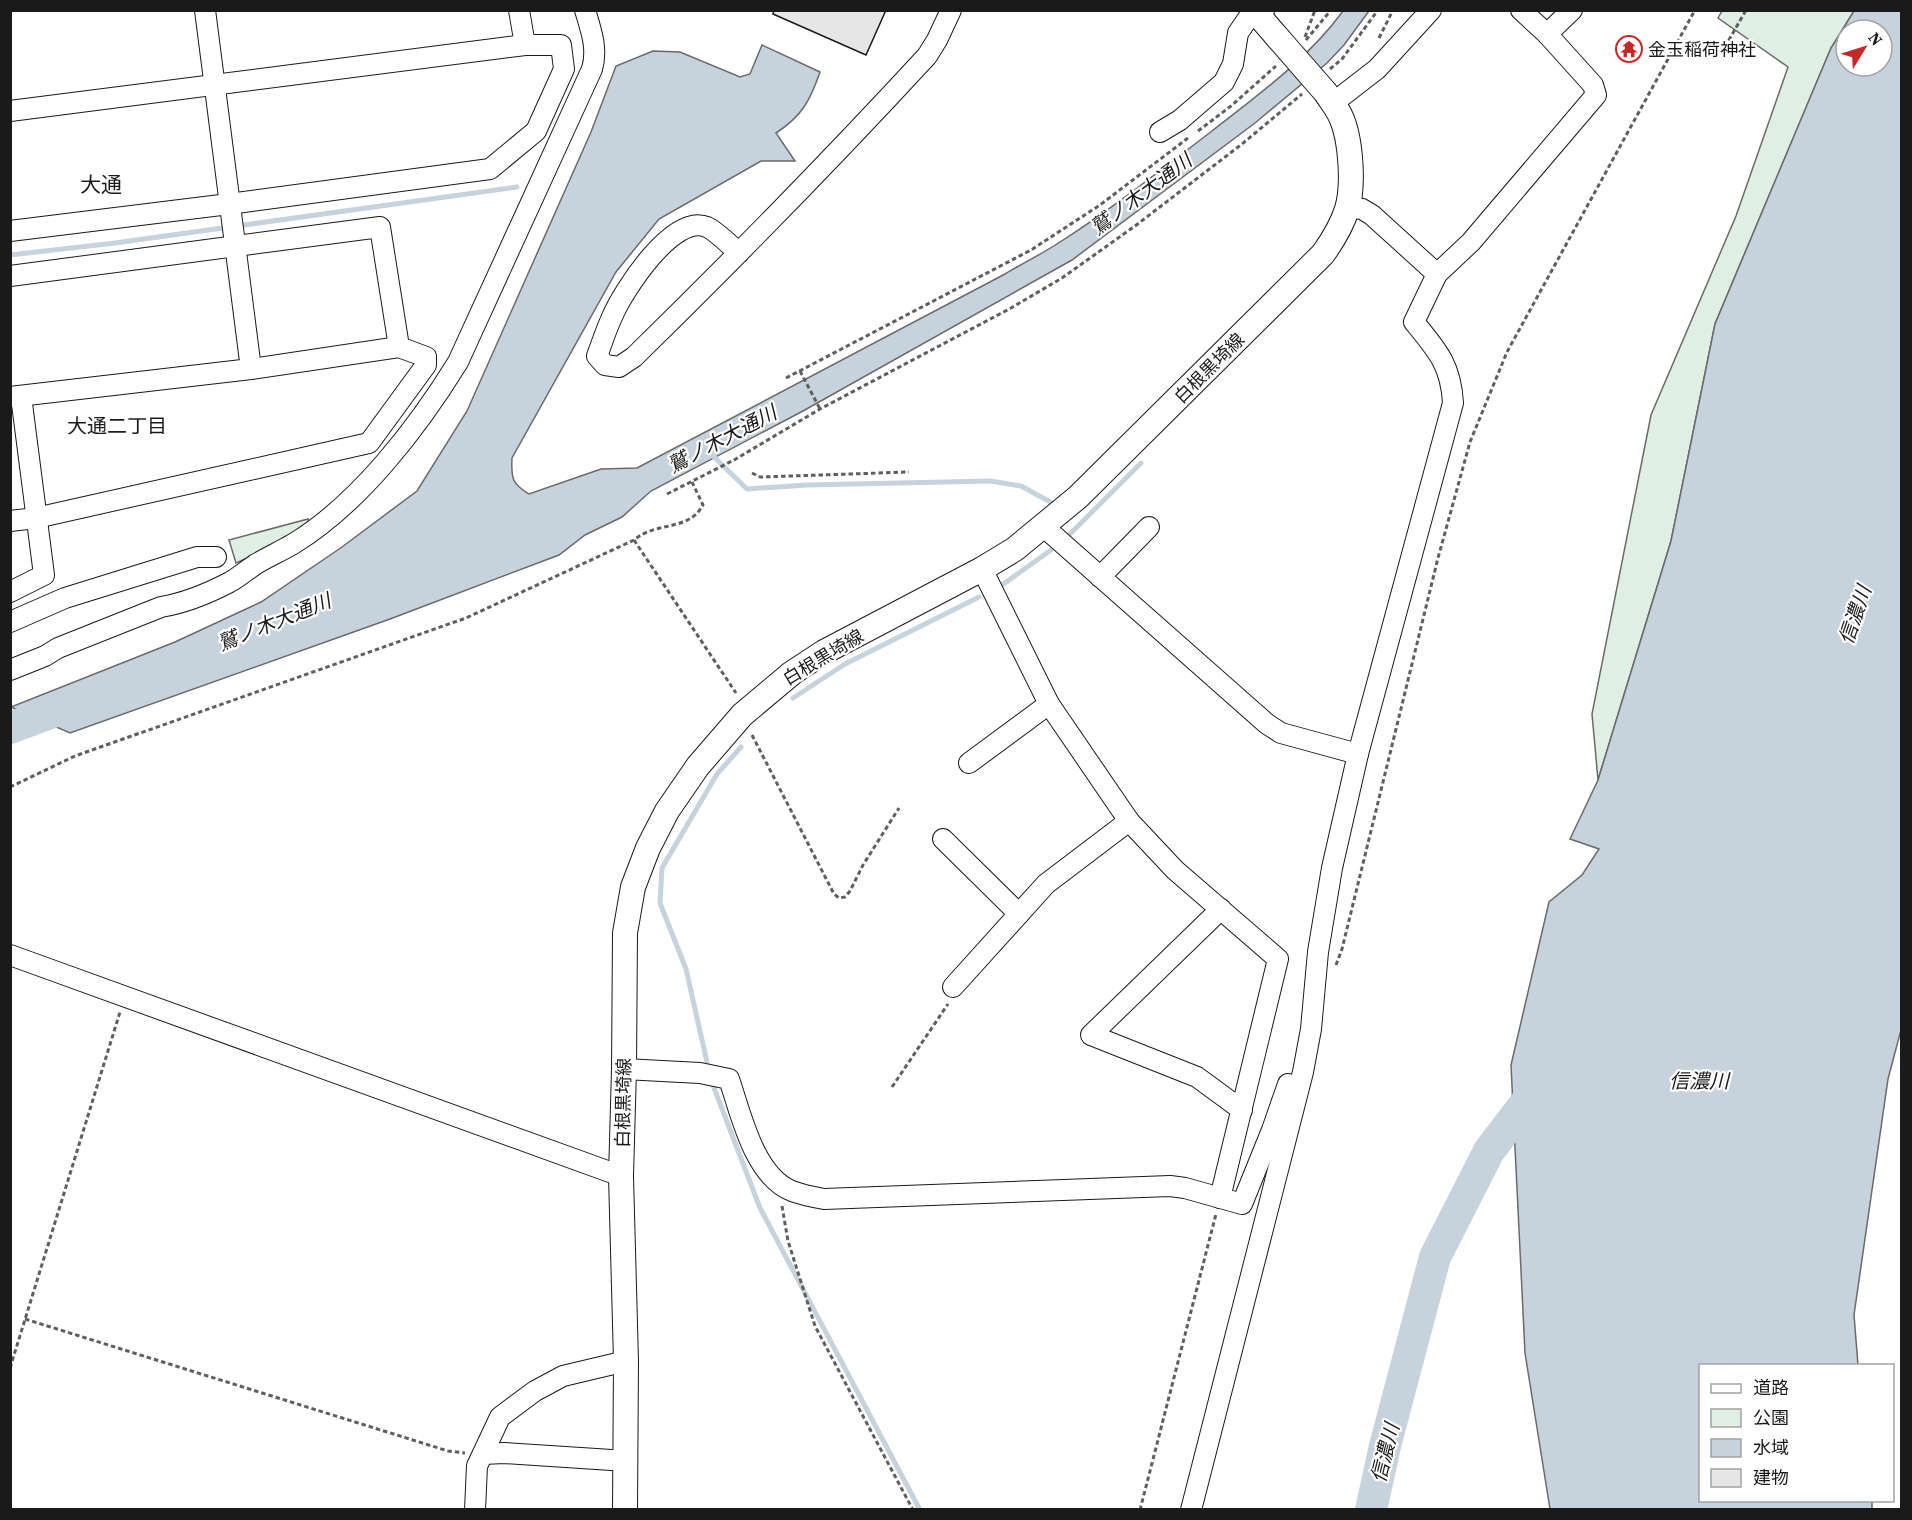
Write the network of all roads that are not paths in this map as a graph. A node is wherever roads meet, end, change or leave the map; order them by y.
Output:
1 (206, 10) edge
2 (519, 10) edge
3 (585, 10) edge
4 (951, 10) edge
5 (1431, 10) edge
6 (1521, 10) edge
7 (1572, 10) edge
8 (1256, 12) edge
9 (1547, 34) junction
10 (525, 45) junction
11 (214, 86) junction
12 (1322, 91) junction
13 (10, 111) edge
14 (1160, 132) dead end
15 (229, 204) junction
16 (1348, 207) junction
17 (10, 231) edge
18 (235, 247) junction
19 (739, 253) junction
20 (1437, 274) junction
21 (10, 276) edge
22 (399, 347) junction
23 (251, 369) junction
24 (16, 397) edge
25 (36, 518) junction
26 (10, 521) edge
27 (1044, 527) junction
28 (1149, 527) dead end
29 (216, 557) dead end
30 (982, 569) junction
31 (1100, 578) junction
32 (10, 592) edge
33 (10, 622) edge
34 (10, 670) edge
35 (1049, 704) junction
36 (1358, 754) junction
37 (969, 763) dead end
38 (1129, 821) junction
39 (943, 839) dead end
40 (1221, 909) junction
41 (1019, 914) junction
42 (10, 956) edge
43 (953, 987) road end
44 (624, 1069) junction
45 (1303, 1072) junction
46 (1242, 1110) junction
47 (621, 1176) junction
48 (1220, 1198) junction
49 (626, 1361) junction
50 (483, 1454) junction
51 (627, 1461) junction
52 (475, 1509) edge
53 (625, 1509) edge
54 (1191, 1509) edge

1 - 11 street
2 - 10 street
3 - 34 street
4 - 19 street
5 - 12 street
6 - 9 street
7 - 9 street
8 - 12 main road, 白根黒埼線, bridge
8 - 14 street
9 - 20 street
10 - 11 street
10 - 15 street
11 - 13 street
11 - 15 street
12 - 16 main road, 白根黒埼線
15 - 17 street
15 - 18 street
16 - 20 street
16 - 27 main road, 白根黒埼線
18 - 21 street
18 - 22 street
18 - 23 street
19 - 19 street
20 - 36 street
22 - 23 street
22 - 25 street
23 - 24 street
24 - 25 street
25 - 26 street
25 - 32 street
27 - 30 main road, 白根黒埼線
27 - 31 street
28 - 31 street
29 - 33 street
30 - 35 street
30 - 44 main road, 白根黒埼線
31 - 36 street
35 - 37 street
35 - 38 street
36 - 45 street
38 - 40 street
38 - 41 street
39 - 41 street
40 - 46 street
40 - 46 street
41 - 43 street
42 - 47 street
44 - 47 main road, 白根黒埼線
44 - 48 street
45 - 48 street
45 - 54 street
46 - 48 street
47 - 49 main road, 白根黒埼線
49 - 50 street
49 - 51 main road, 白根黒埼線
50 - 51 street
50 - 52 street
51 - 53 main road, 白根黒埼線

